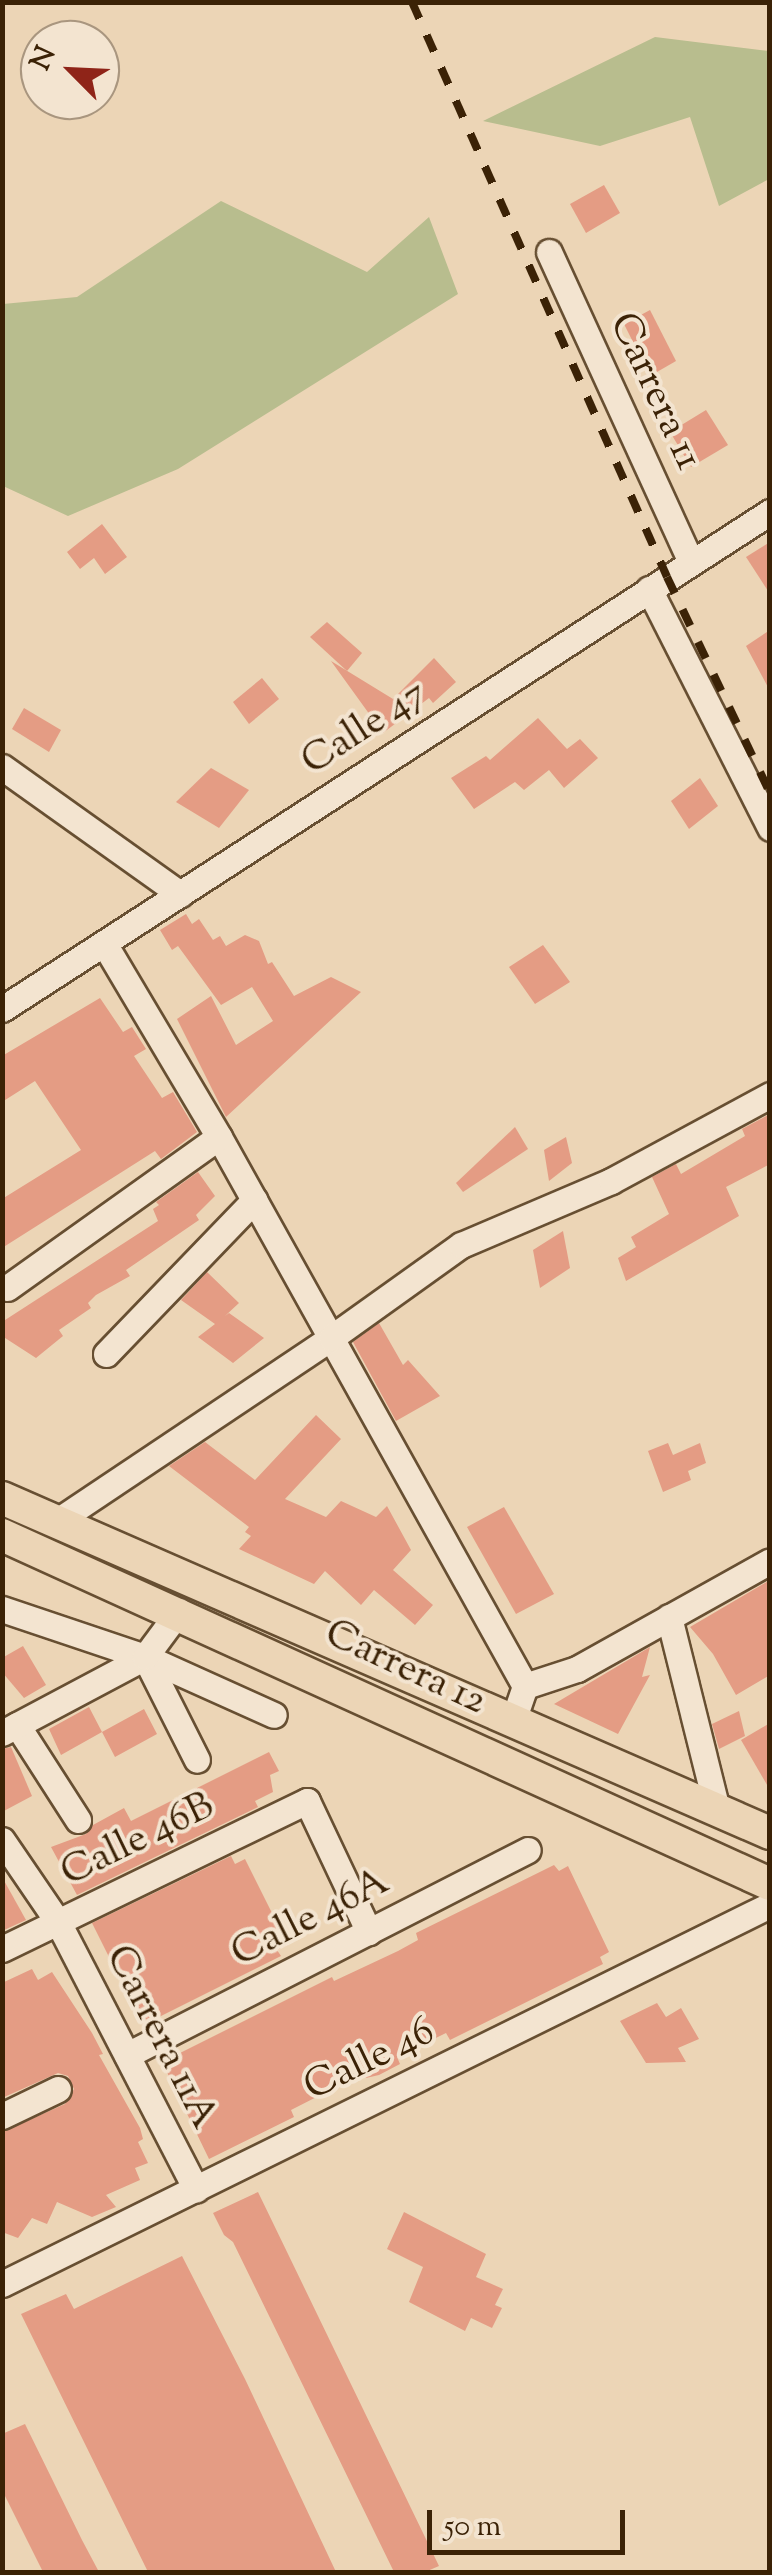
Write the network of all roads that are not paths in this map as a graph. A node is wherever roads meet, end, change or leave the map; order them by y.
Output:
1 (549, 252) dead end
2 (770, 512) edge
3 (690, 562) junction
4 (649, 588) junction
5 (2, 768) edge
6 (770, 828) edge
7 (180, 894) junction
8 (105, 946) junction
9 (2, 1009) edge
10 (770, 1096) edge
11 (219, 1137) junction
12 (254, 1200) junction
13 (7, 1288) dead end
14 (331, 1338) junction
15 (106, 1354) dead end
16 (2, 1498) edge
17 (56, 1522) junction
18 (2, 1535) edge
19 (770, 1560) edge
20 (2, 1609) edge
21 (179, 1611) junction
22 (669, 1618) junction
23 (145, 1657) junction
24 (525, 1686) junction
25 (274, 1715) dead end
26 (513, 1721) junction
27 (10, 1729) edge
28 (197, 1760) dead end
29 (718, 1810) junction
30 (78, 1820) dead end
31 (770, 1833) edge
32 (2, 1840) edge
33 (528, 1850) dead end
34 (770, 1884) edge
35 (770, 1905) edge
36 (58, 1922) junction
37 (369, 1932) junction
38 (2, 1949) edge
39 (127, 2056) junction
40 (58, 2089) dead end
41 (2, 2116) edge
42 (196, 2189) junction
43 (2, 2284) edge

1 - 3 street, Carrera 11
2 - 3 street, Calle 47
3 - 4 street, Calle 47
4 - 6 street
4 - 7 street, Calle 47
5 - 7 street
7 - 8 street, Calle 47
8 - 9 street, Calle 47
8 - 11 street
10 - 14 street
11 - 12 street
11 - 13 street
12 - 14 street
12 - 15 street
14 - 17 street
14 - 24 street
16 - 17 main road, Carrera 12
17 - 26 main road, Carrera 12
18 - 21 main road, Carrera 12
19 - 22 street
20 - 23 street
21 - 23 street
21 - 34 main road, Carrera 12
22 - 24 street
22 - 29 street
23 - 25 street
23 - 27 street
23 - 28 street
24 - 26 street
26 - 29 main road, Carrera 12
27 - 30 street
29 - 31 main road, Carrera 12
32 - 36 street, Carrera 11A
33 - 37 street, Calle 46A
35 - 42 street, Calle 46
36 - 37 street, Calle 46B
36 - 38 street, Calle 46B
36 - 39 street, Carrera 11A
37 - 39 street, Calle 46A
39 - 42 street, Carrera 11A
40 - 41 street
42 - 43 street, Calle 46

